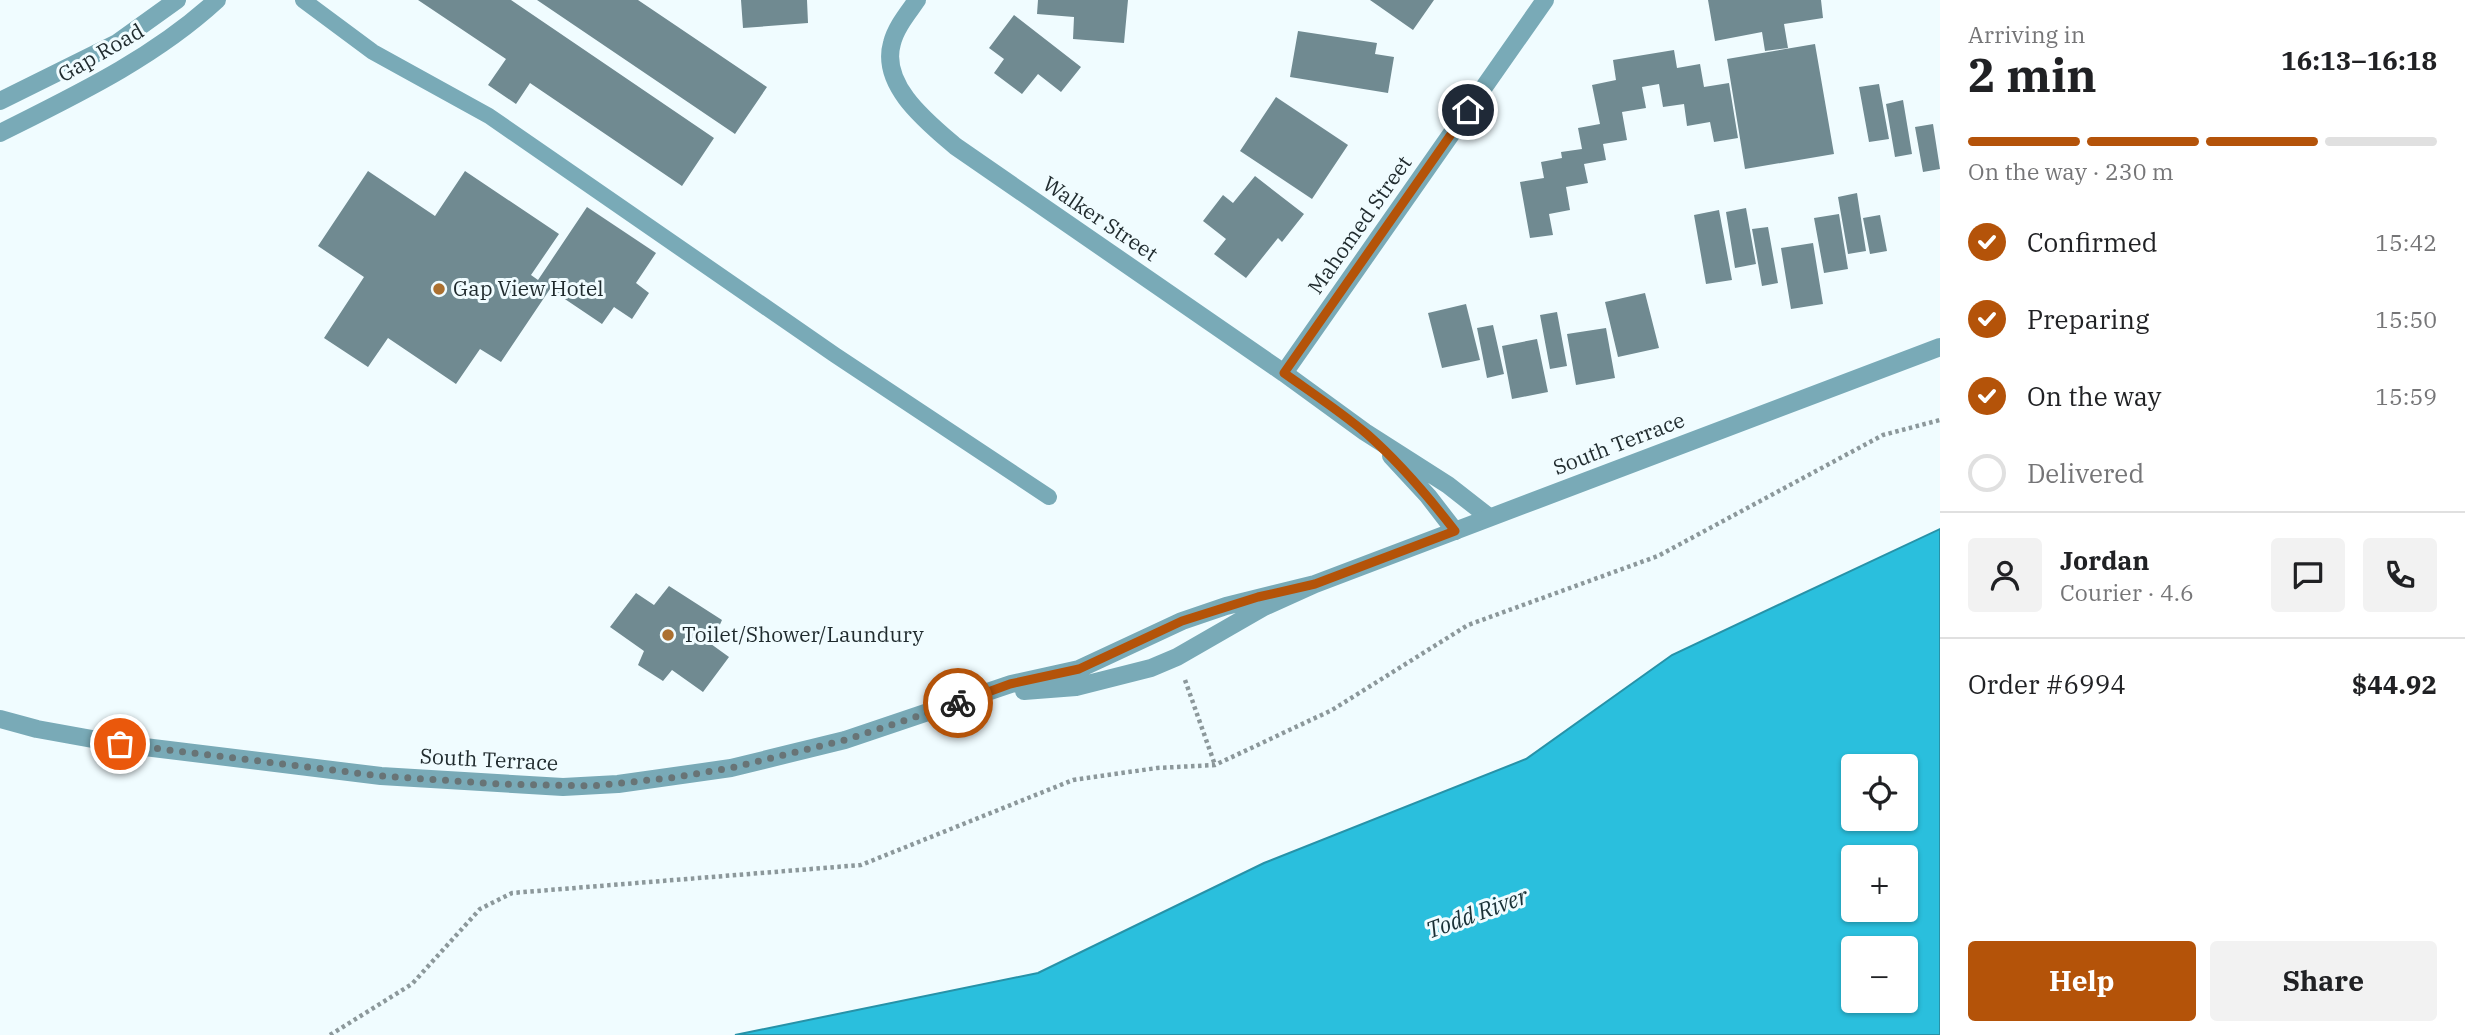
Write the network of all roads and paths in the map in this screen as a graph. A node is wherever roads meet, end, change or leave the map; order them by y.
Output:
1 (177, 0) edge
2 (217, 0) edge
3 (303, 0) edge
4 (917, 0) edge
5 (1545, 0) edge
6 (0, 101) edge
7 (0, 133) edge
8 (1940, 347) edge
9 (1284, 373) junction
10 (1940, 420) edge
11 (1365, 432) junction
12 (1049, 497) dead end
13 (1489, 517) junction
14 (1455, 531) junction
15 (1315, 584) junction
16 (1177, 657) junction
17 (968, 700) junction
18 (0, 719) edge
19 (1215, 765) junction
20 (330, 1035) edge

1 - 6 street, Gap Road
2 - 7 street, Gap Road
3 - 12 lane
4 - 9 street, Walker Street
5 - 9 street, Mahomed Street
8 - 13 street, South Terrace
9 - 11 street, Walker Street
10 - 19 path
11 - 13 street, Walker Street
11 - 14 street, Walker Street
13 - 14 street, South Terrace
14 - 15 street, South Terrace
15 - 16 street, South Terrace
15 - 17 street, South Terrace
16 - 17 street, South Terrace
16 - 19 path
17 - 18 street, South Terrace
19 - 20 path

